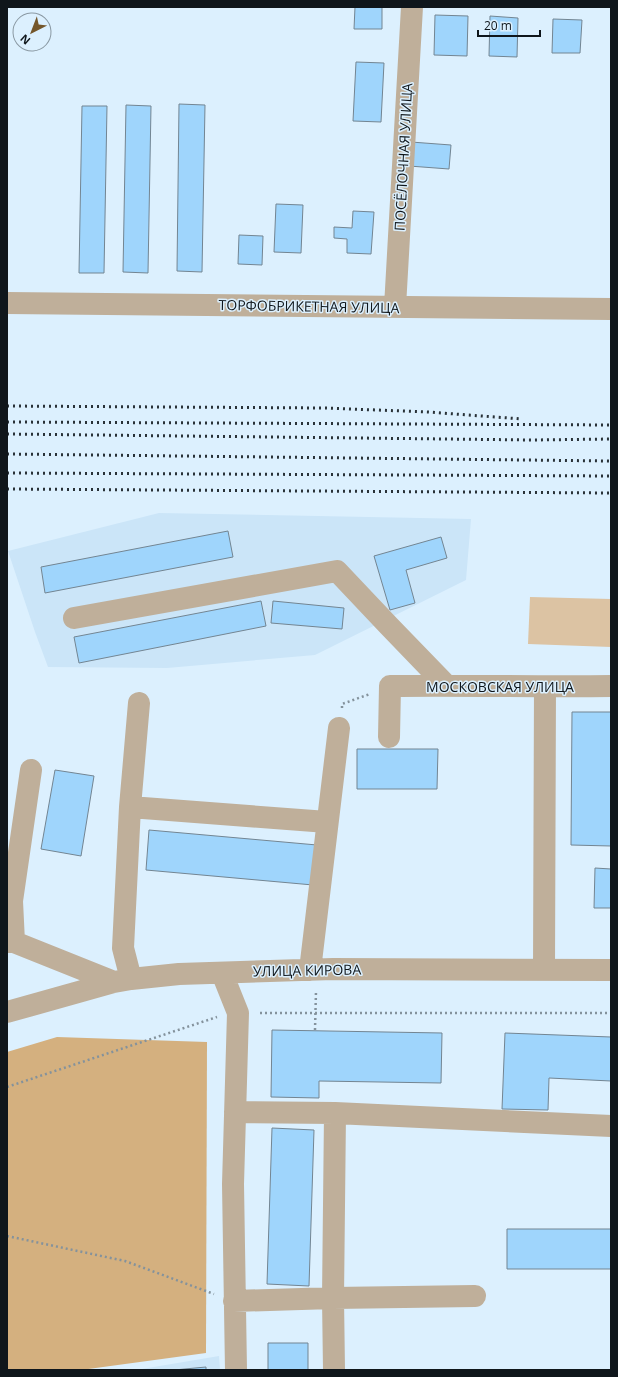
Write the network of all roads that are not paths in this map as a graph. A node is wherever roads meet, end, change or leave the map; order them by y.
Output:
1 (412, 7) edge
2 (7, 302) edge
3 (395, 307) junction
4 (611, 308) edge
5 (74, 618) dead end
6 (446, 685) junction
7 (611, 686) edge
8 (545, 687) junction
9 (139, 703) dead end
10 (339, 728) road end
11 (389, 737) dead end
12 (32, 770) dead end
13 (130, 807) junction
14 (328, 822) junction
15 (11, 942) edge
16 (313, 970) junction
17 (544, 970) junction
18 (611, 970) edge
19 (222, 973) junction
20 (123, 980) junction
21 (7, 1012) edge
22 (235, 1112) junction
23 (335, 1112) junction
24 (611, 1126) edge
25 (475, 1296) dead end
26 (333, 1298) junction
27 (234, 1301) junction
28 (236, 1370) edge
29 (334, 1370) edge

1 - 3 street, ПОСЁЛОЧНАЯ УЛИЦА
2 - 3 street, ТОРФОБРИКЕТНАЯ УЛИЦА
3 - 4 street, ТОРФОБРИКЕТНАЯ УЛИЦА
5 - 6 street
6 - 8 street, МОСКОВСКАЯ УЛИЦА
6 - 11 street, МОСКОВСКАЯ УЛИЦА
7 - 8 street, МОСКОВСКАЯ УЛИЦА
8 - 17 street
9 - 13 street
10 - 14 street
12 - 15 street
13 - 14 street
13 - 20 street
14 - 16 street
15 - 20 street
16 - 17 street, УЛИЦА КИРОВА
16 - 19 street, УЛИЦА КИРОВА
17 - 18 street, УЛИЦА КИРОВА
19 - 20 street, УЛИЦА КИРОВА
19 - 22 street
20 - 21 street, УЛИЦА КИРОВА
22 - 23 street
22 - 27 street
23 - 24 street
23 - 26 street
25 - 26 street
26 - 27 street
26 - 29 street
27 - 28 street

